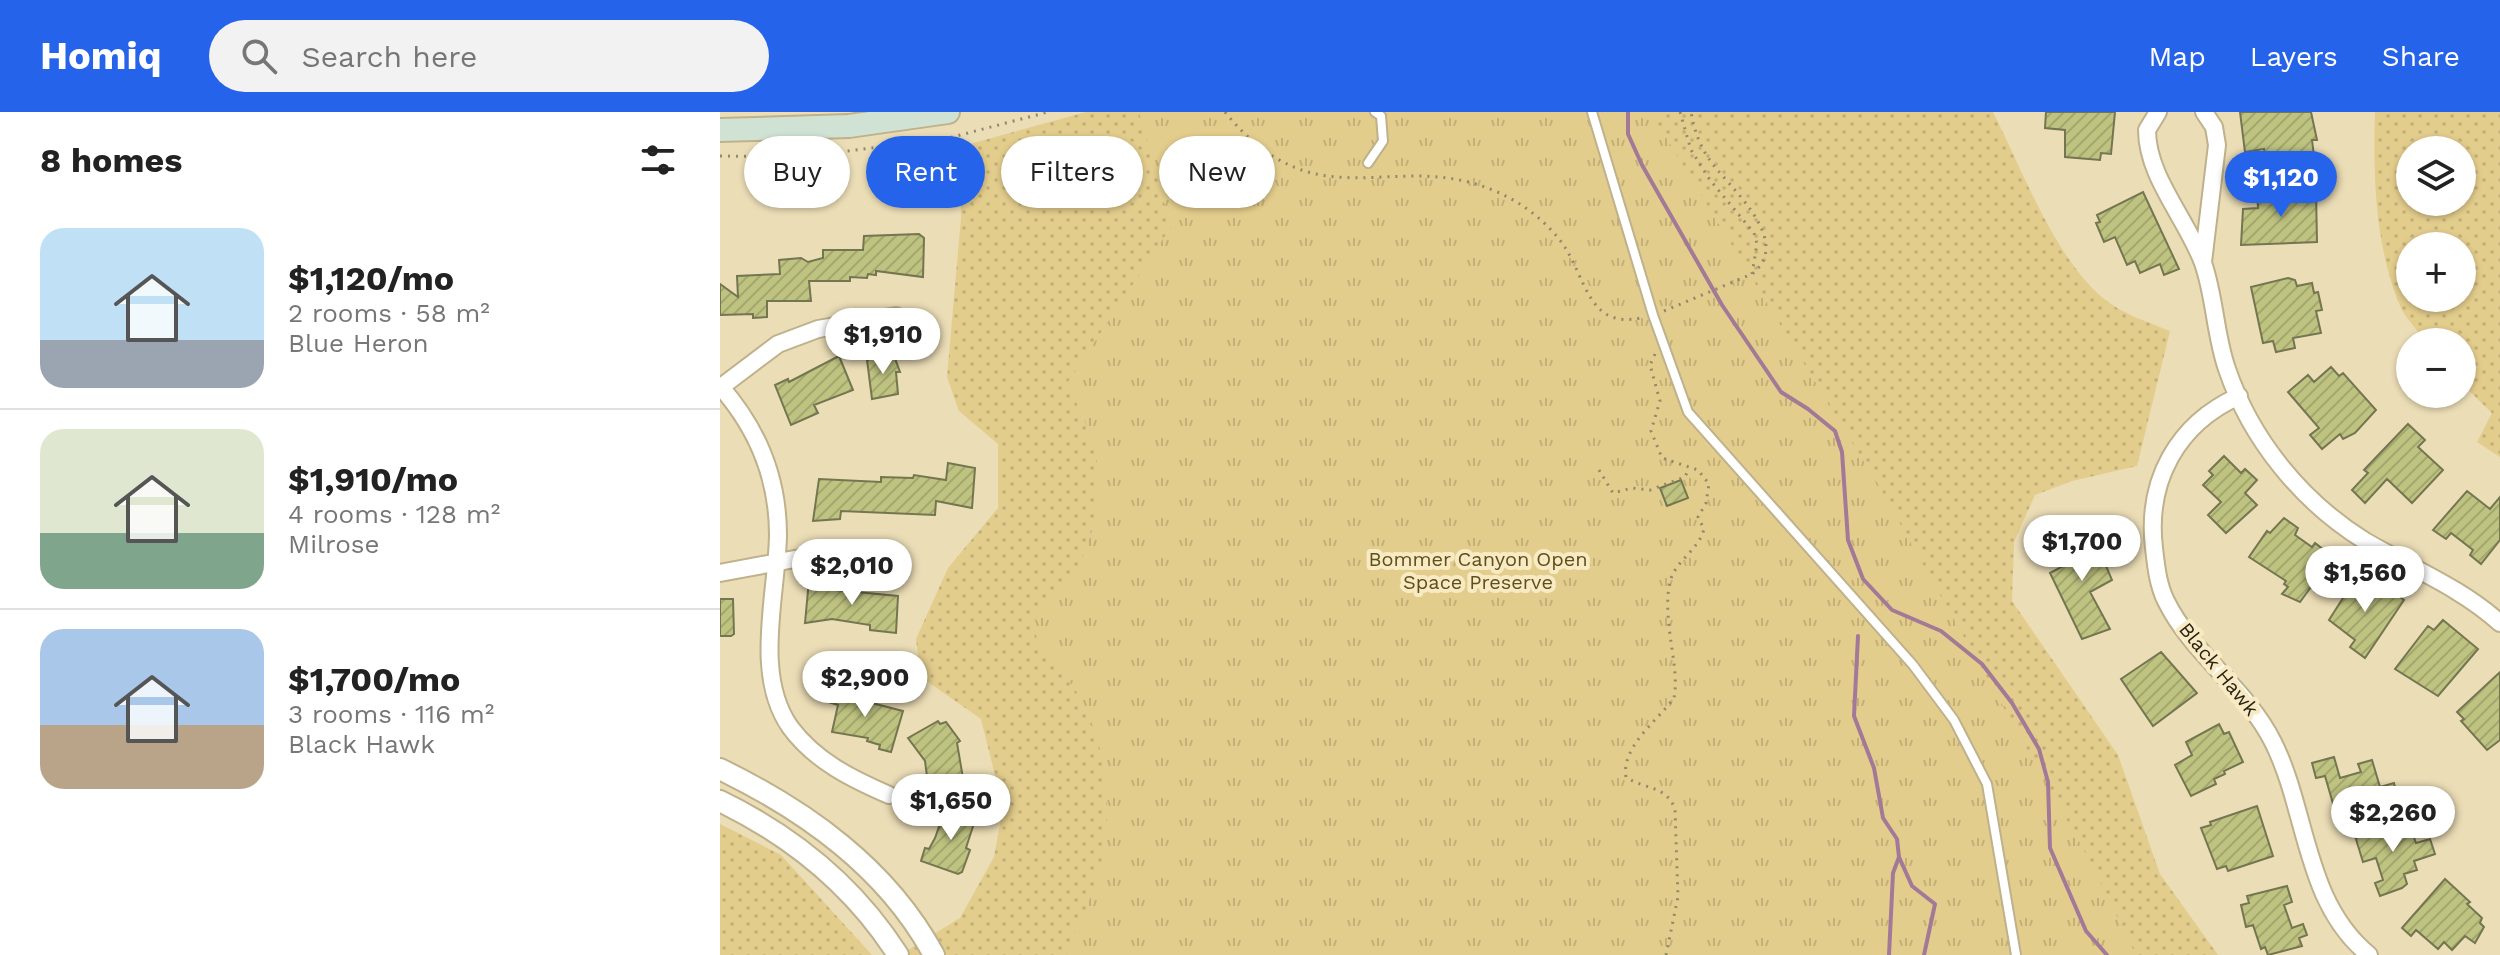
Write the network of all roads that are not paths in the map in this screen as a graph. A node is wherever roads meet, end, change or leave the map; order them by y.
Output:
1 (948, 112) edge
2 (1375, 112) edge
3 (1592, 112) edge
4 (2158, 112) edge
5 (2204, 112) edge
6 (720, 130) edge
7 (1368, 163) dead end
8 (2203, 264) junction
9 (896, 316) dead end
10 (720, 386) edge
11 (2239, 396) junction
12 (899, 557) dead end
13 (775, 562) junction
14 (720, 573) edge
15 (2500, 623) edge
16 (720, 769) edge
17 (889, 795) dead end
18 (720, 801) edge
19 (898, 955) edge
20 (934, 955) edge
21 (2016, 955) edge
22 (2369, 955) edge

1 - 6 main road
2 - 7 lane
3 - 21 lane
4 - 8 street
5 - 8 street
8 - 11 street
9 - 10 street
10 - 13 street
11 - 15 street
11 - 22 street, Black Hawk
12 - 13 street
13 - 14 street
13 - 17 street
16 - 20 street
18 - 19 street

